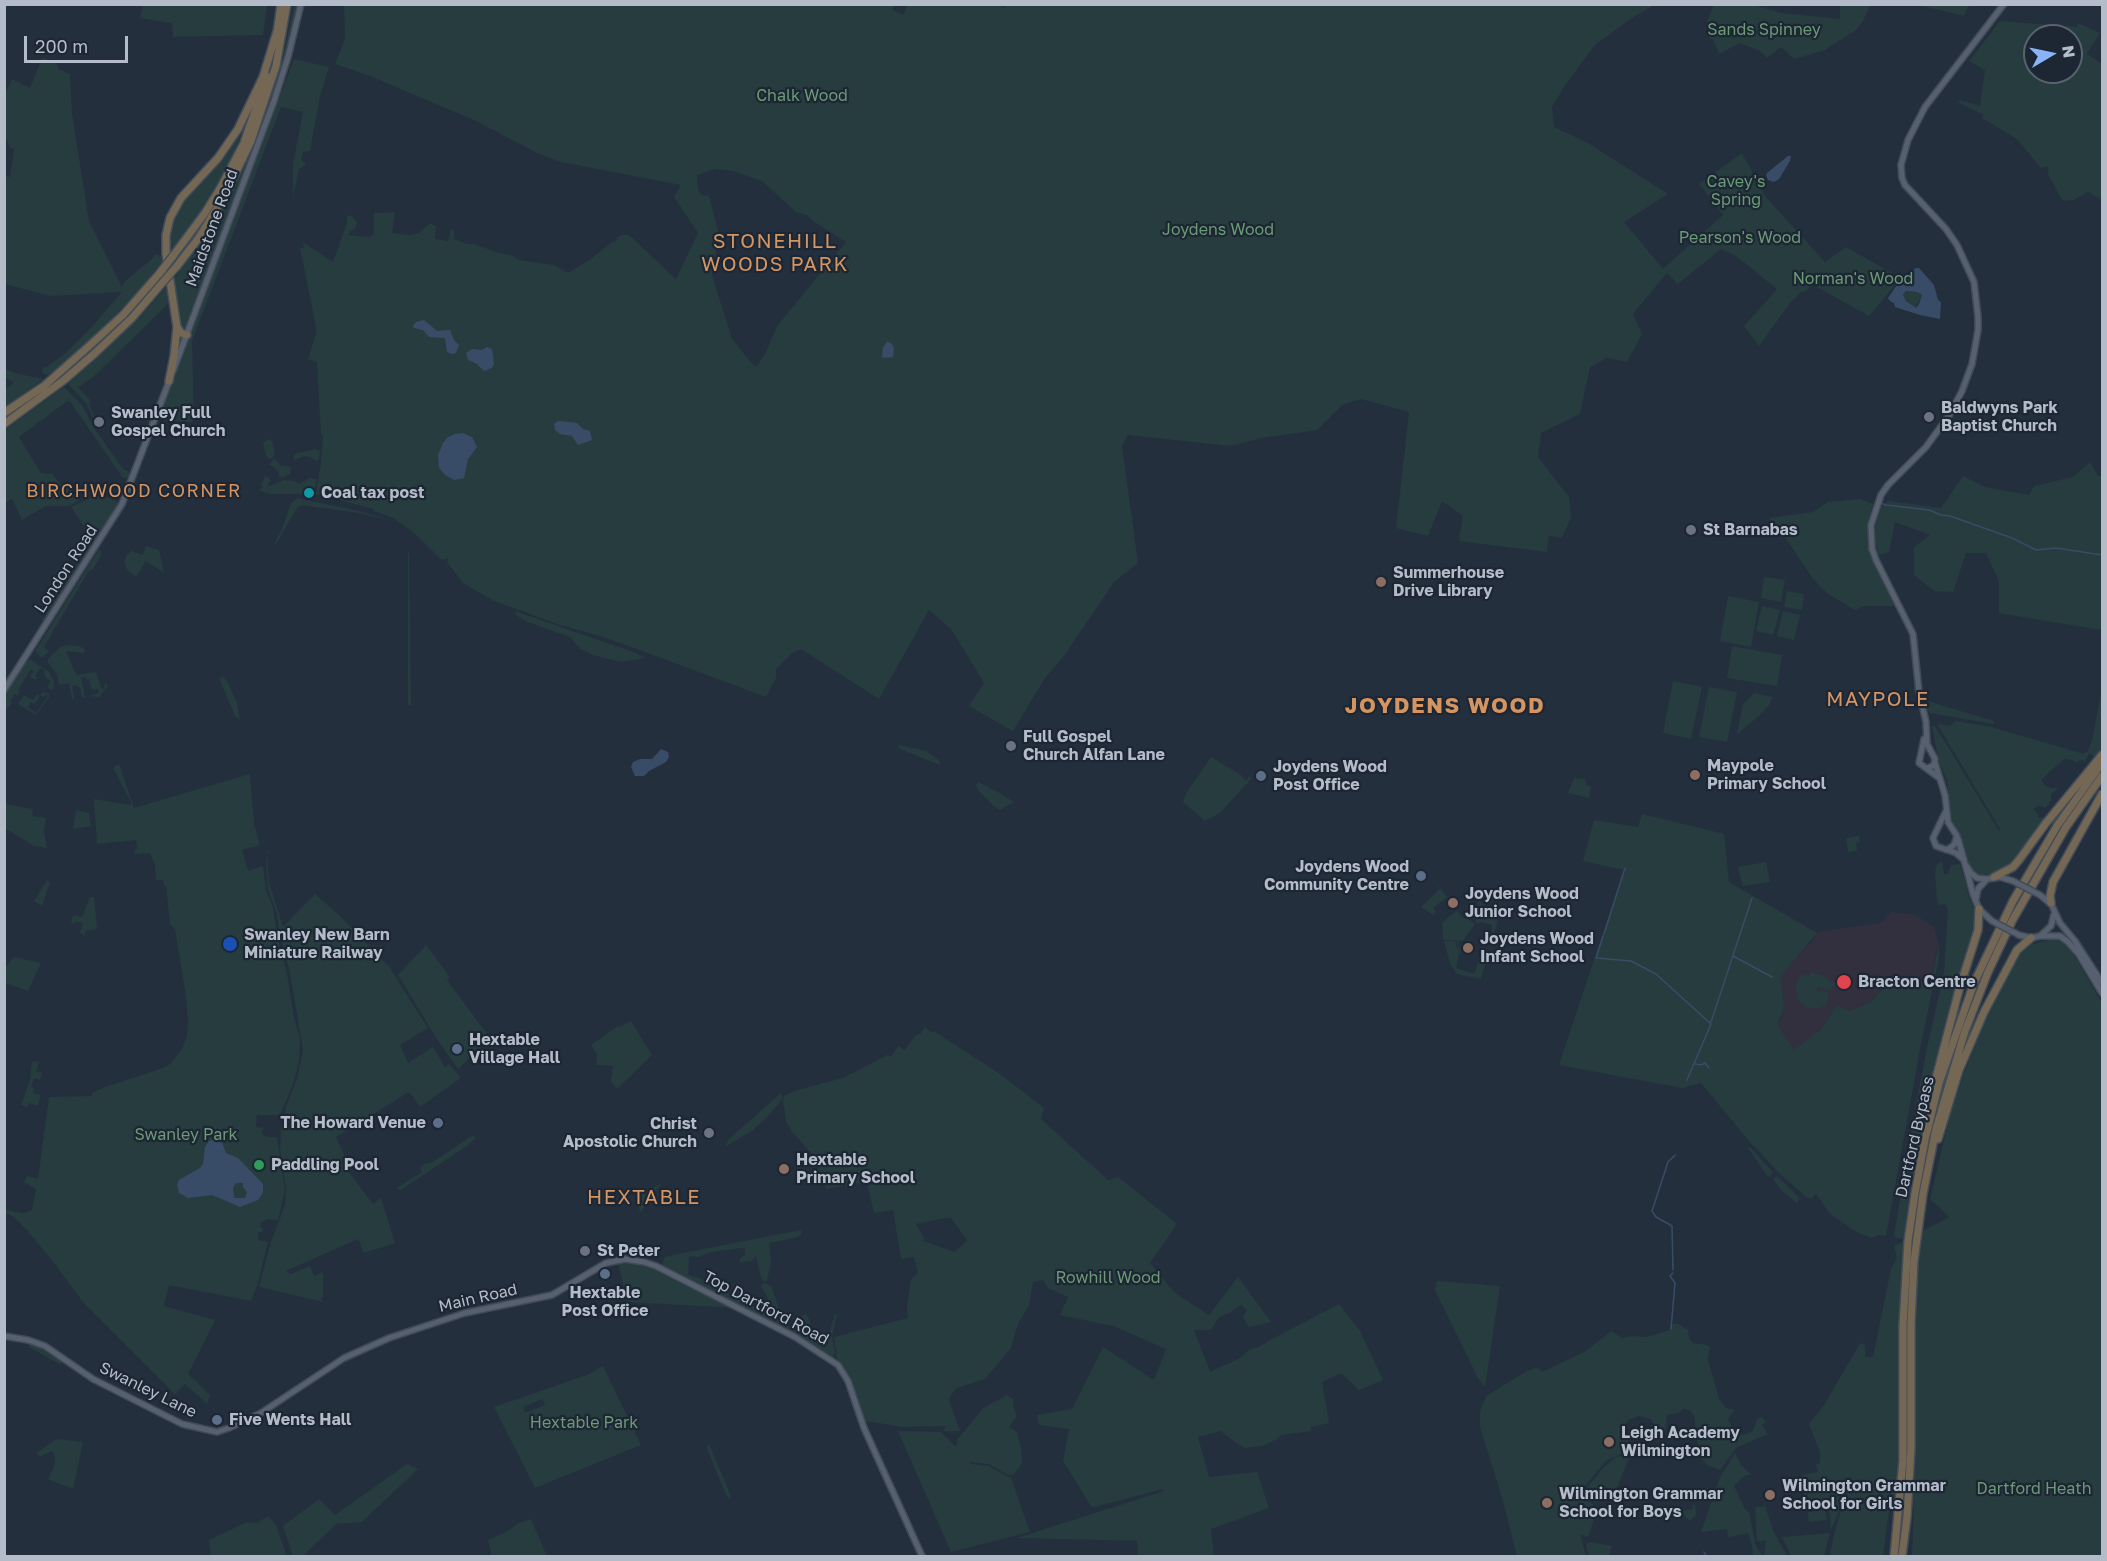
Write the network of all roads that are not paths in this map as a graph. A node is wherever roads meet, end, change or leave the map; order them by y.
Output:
1 (281, 4) edge
2 (288, 4) edge
3 (301, 4) edge
4 (2004, 4) edge
5 (278, 28) junction
6 (262, 104) junction
7 (177, 327) junction
8 (187, 335) junction
9 (169, 381) junction
10 (4, 413) edge
11 (4, 424) edge
12 (141, 458) joint
13 (4, 690) edge
14 (1924, 720) junction
15 (1931, 753) junction
16 (1922, 754) junction
17 (2103, 755) edge
18 (1935, 760) junction
19 (2103, 763) edge
20 (1928, 768) junction
21 (2103, 776) edge
22 (1938, 777) junction
23 (2103, 794) edge
24 (1946, 810) junction
25 (1952, 828) junction
26 (1937, 829) junction
27 (1956, 835) junction
28 (1948, 850) junction
29 (1965, 862) junction
30 (1991, 878) junction
31 (1976, 899) junction
32 (2052, 906) junction
33 (1979, 909) junction
34 (2040, 936) junction
35 (2031, 938) junction
36 (2103, 983) edge
37 (2103, 993) edge
38 (1925, 1140) junction
39 (1923, 1194) junction
40 (618, 1261) joint
41 (4, 1336) edge
42 (342, 1359) joint
43 (921, 1557) edge
44 (1894, 1557) edge
45 (1902, 1557) edge

1 - 5 highway
2 - 6 highway
3 - 8 main road, Maidstone Road
4 - 14 main road
5 - 6 highway
5 - 7 highway
6 - 10 highway, bridge
6 - 11 highway, bridge
7 - 8 highway
7 - 9 highway
8 - 9 main road, Maidstone Road
9 - 12 main road, Maidstone Road
12 - 13 main road, London Road
14 - 15 main road
14 - 16 main road
15 - 16 main road
15 - 18 main road
16 - 20 main road
17 - 30 highway
18 - 20 main road
18 - 22 main road
19 - 38 highway, Dartford Bypass
20 - 22 main road
21 - 39 highway, Dartford Bypass
22 - 24 main road
23 - 32 highway
24 - 25 main road
24 - 26 main road
25 - 26 main road
25 - 27 main road
26 - 28 main road
27 - 28 main road
27 - 29 main road
28 - 29 main road
29 - 30 main road
29 - 31 main road
30 - 31 main road
30 - 32 main road, bridge
31 - 33 main road
32 - 34 main road
32 - 36 main road
33 - 35 main road, bridge
33 - 38 highway
34 - 35 main road
34 - 37 main road
35 - 39 highway
38 - 44 highway, Dartford Bypass
39 - 45 highway, Dartford Bypass
40 - 42 main road, Main Road
40 - 43 main road, Top Dartford Road
41 - 42 main road, Swanley Lane

